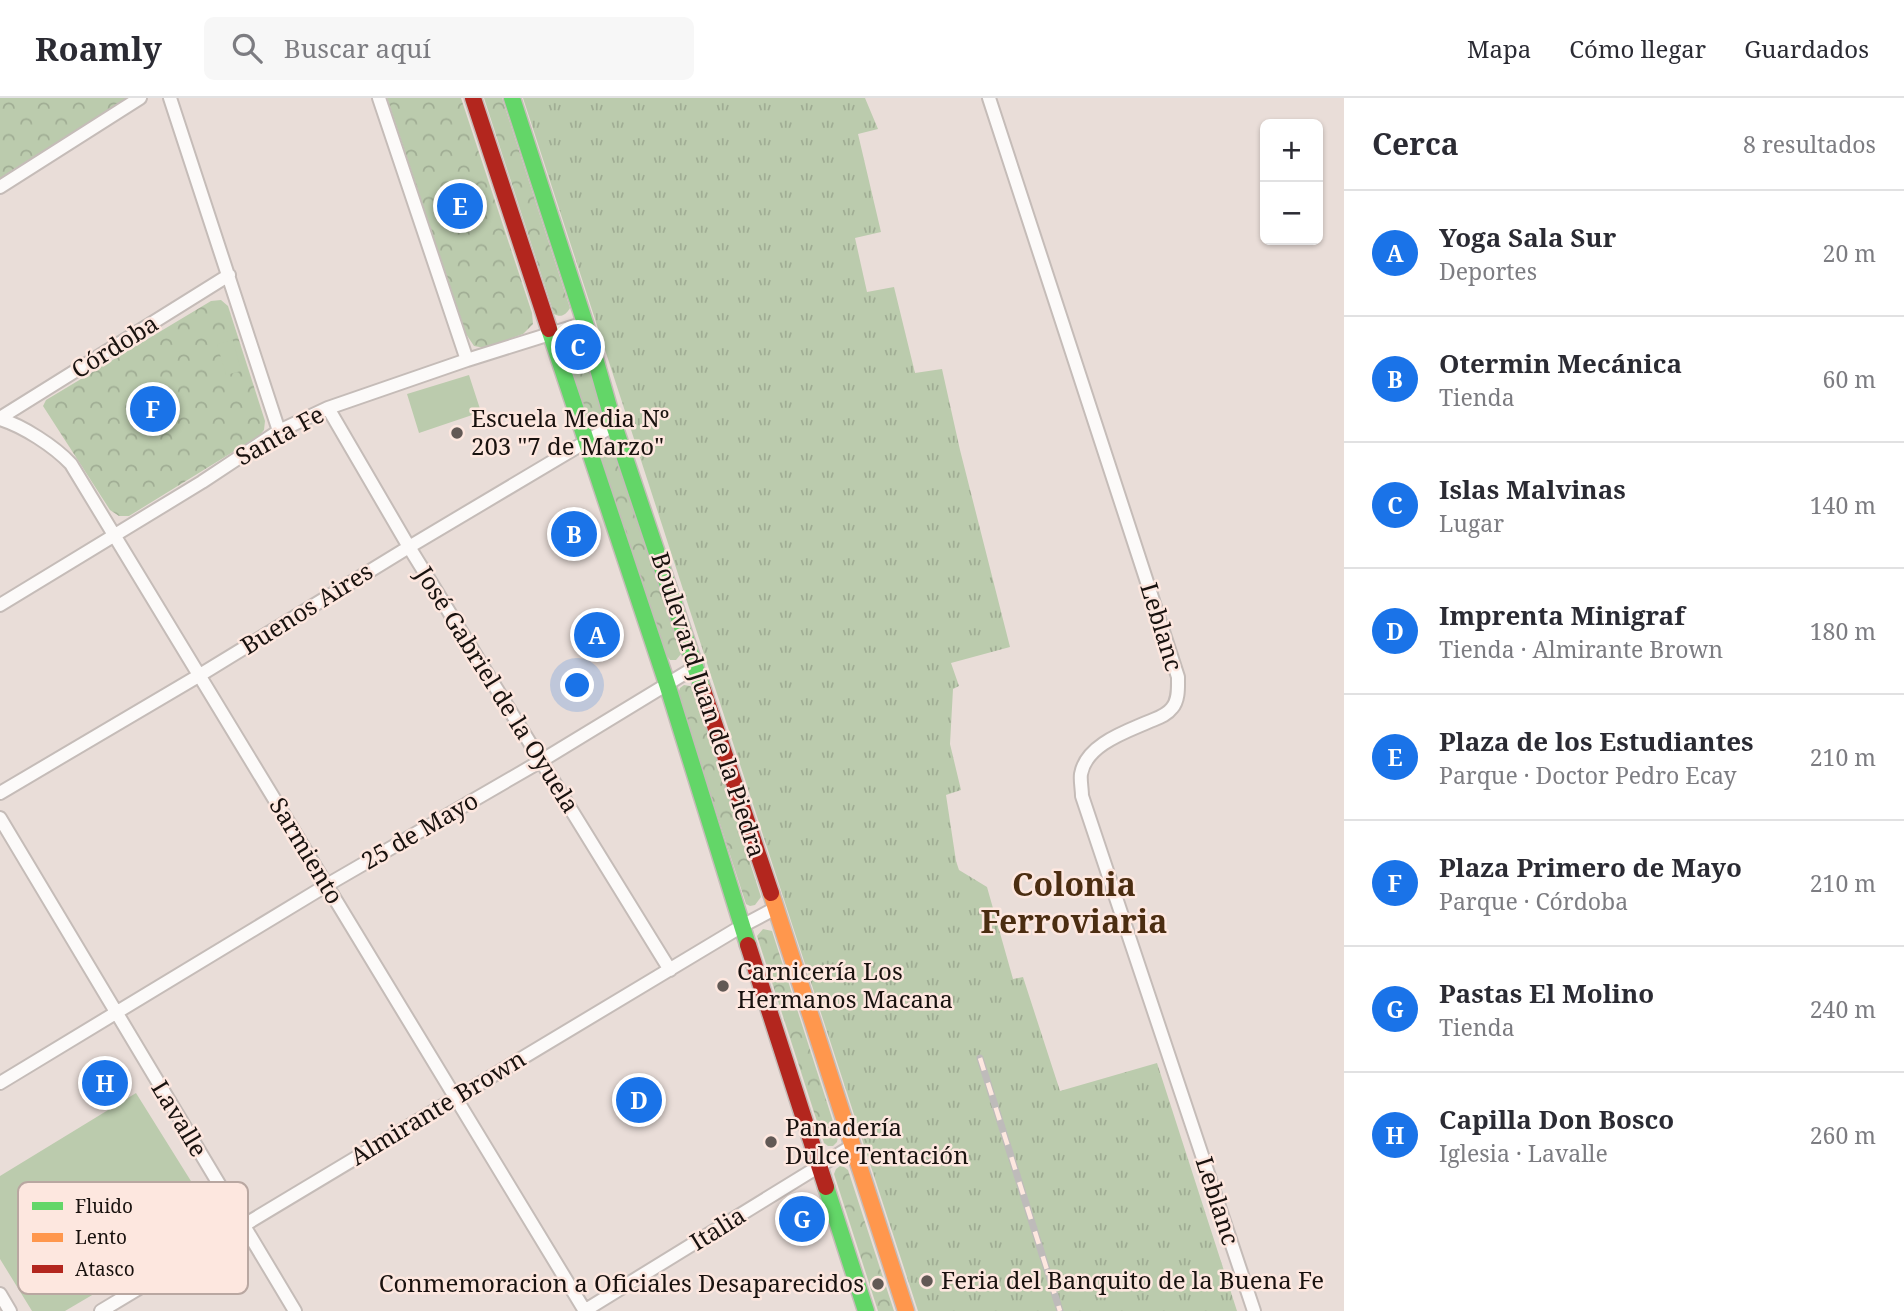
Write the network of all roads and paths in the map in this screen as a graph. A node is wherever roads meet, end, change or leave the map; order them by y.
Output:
1 (140, 98) edge
2 (170, 98) edge
3 (379, 98) edge
4 (473, 98) edge
5 (512, 98) edge
6 (989, 98) edge
7 (0, 187) edge
8 (229, 275) junction
9 (585, 323) junction
10 (549, 334) junction
11 (467, 360) junction
12 (328, 408) junction
13 (0, 419) edge
14 (614, 425) junction
15 (279, 431) junction
16 (586, 440) junction
17 (115, 534) junction
18 (409, 547) junction
19 (0, 605) edge
20 (696, 666) junction
21 (200, 675) junction
22 (667, 684) junction
23 (541, 761) junction
24 (0, 793) edge
25 (0, 818) edge
26 (327, 886) junction
27 (776, 908) junction
28 (742, 926) junction
29 (670, 970) junction
30 (115, 1013) junction
31 (0, 1083) edge
32 (456, 1097) junction
33 (852, 1146) junction
34 (819, 1167) junction
35 (216, 1182) edge
36 (248, 1221) edge
37 (248, 1235) edge
38 (0, 1294) edge
39 (129, 1294) edge
40 (10, 1311) edge
41 (101, 1311) edge
42 (295, 1311) edge
43 (584, 1311) edge
44 (866, 1311) edge
45 (906, 1311) edge
46 (1254, 1311) edge

1 - 7 street
2 - 8 street
3 - 11 street
4 - 10 main road, Boulevard Juan de la Piedra
5 - 9 main road, Boulevard Juan de la Piedra
6 - 46 street, Leblanc
8 - 13 street, Córdoba
8 - 15 street
9 - 10 street, Santa Fe
9 - 14 main road, Boulevard Juan de la Piedra
10 - 11 street, Santa Fe
10 - 16 main road, Boulevard Juan de la Piedra
11 - 12 street, Santa Fe
12 - 15 street, Santa Fe
12 - 18 street, José Gabriel de la Oyuela
13 - 17 street, Sarmiento
14 - 16 street, Buenos Aires
14 - 20 main road, Boulevard Juan de la Piedra
15 - 17 street, Santa Fe
16 - 18 street, Buenos Aires
16 - 22 main road, Boulevard Juan de la Piedra
17 - 19 street, Santa Fe
17 - 21 street, Sarmiento
18 - 21 street, Buenos Aires
18 - 23 street, José Gabriel de la Oyuela
20 - 22 street, 25 de Mayo
20 - 27 main road, Boulevard Juan de la Piedra
21 - 24 street, Buenos Aires
21 - 26 street, Sarmiento
22 - 23 street, 25 de Mayo
22 - 28 main road, Boulevard Juan de la Piedra
23 - 26 street, 25 de Mayo
23 - 29 street, José Gabriel de la Oyuela
25 - 30 street, Lavalle
26 - 30 street, 25 de Mayo
26 - 32 street, Sarmiento
27 - 28 street, Almirante Brown
27 - 33 main road, Boulevard Juan de la Piedra
28 - 29 street, Almirante Brown
28 - 34 main road, Boulevard Juan de la Piedra
29 - 32 street, Almirante Brown
30 - 31 street, 25 de Mayo
30 - 35 street, Lavalle
32 - 36 street, Almirante Brown
32 - 43 street, Sarmiento
33 - 34 street, Italia
33 - 45 main road, Boulevard Juan de la Piedra
34 - 43 street, Italia
34 - 44 main road, Boulevard Juan de la Piedra
37 - 42 street, Lavalle
38 - 40 street
39 - 41 street, Almirante Brown

